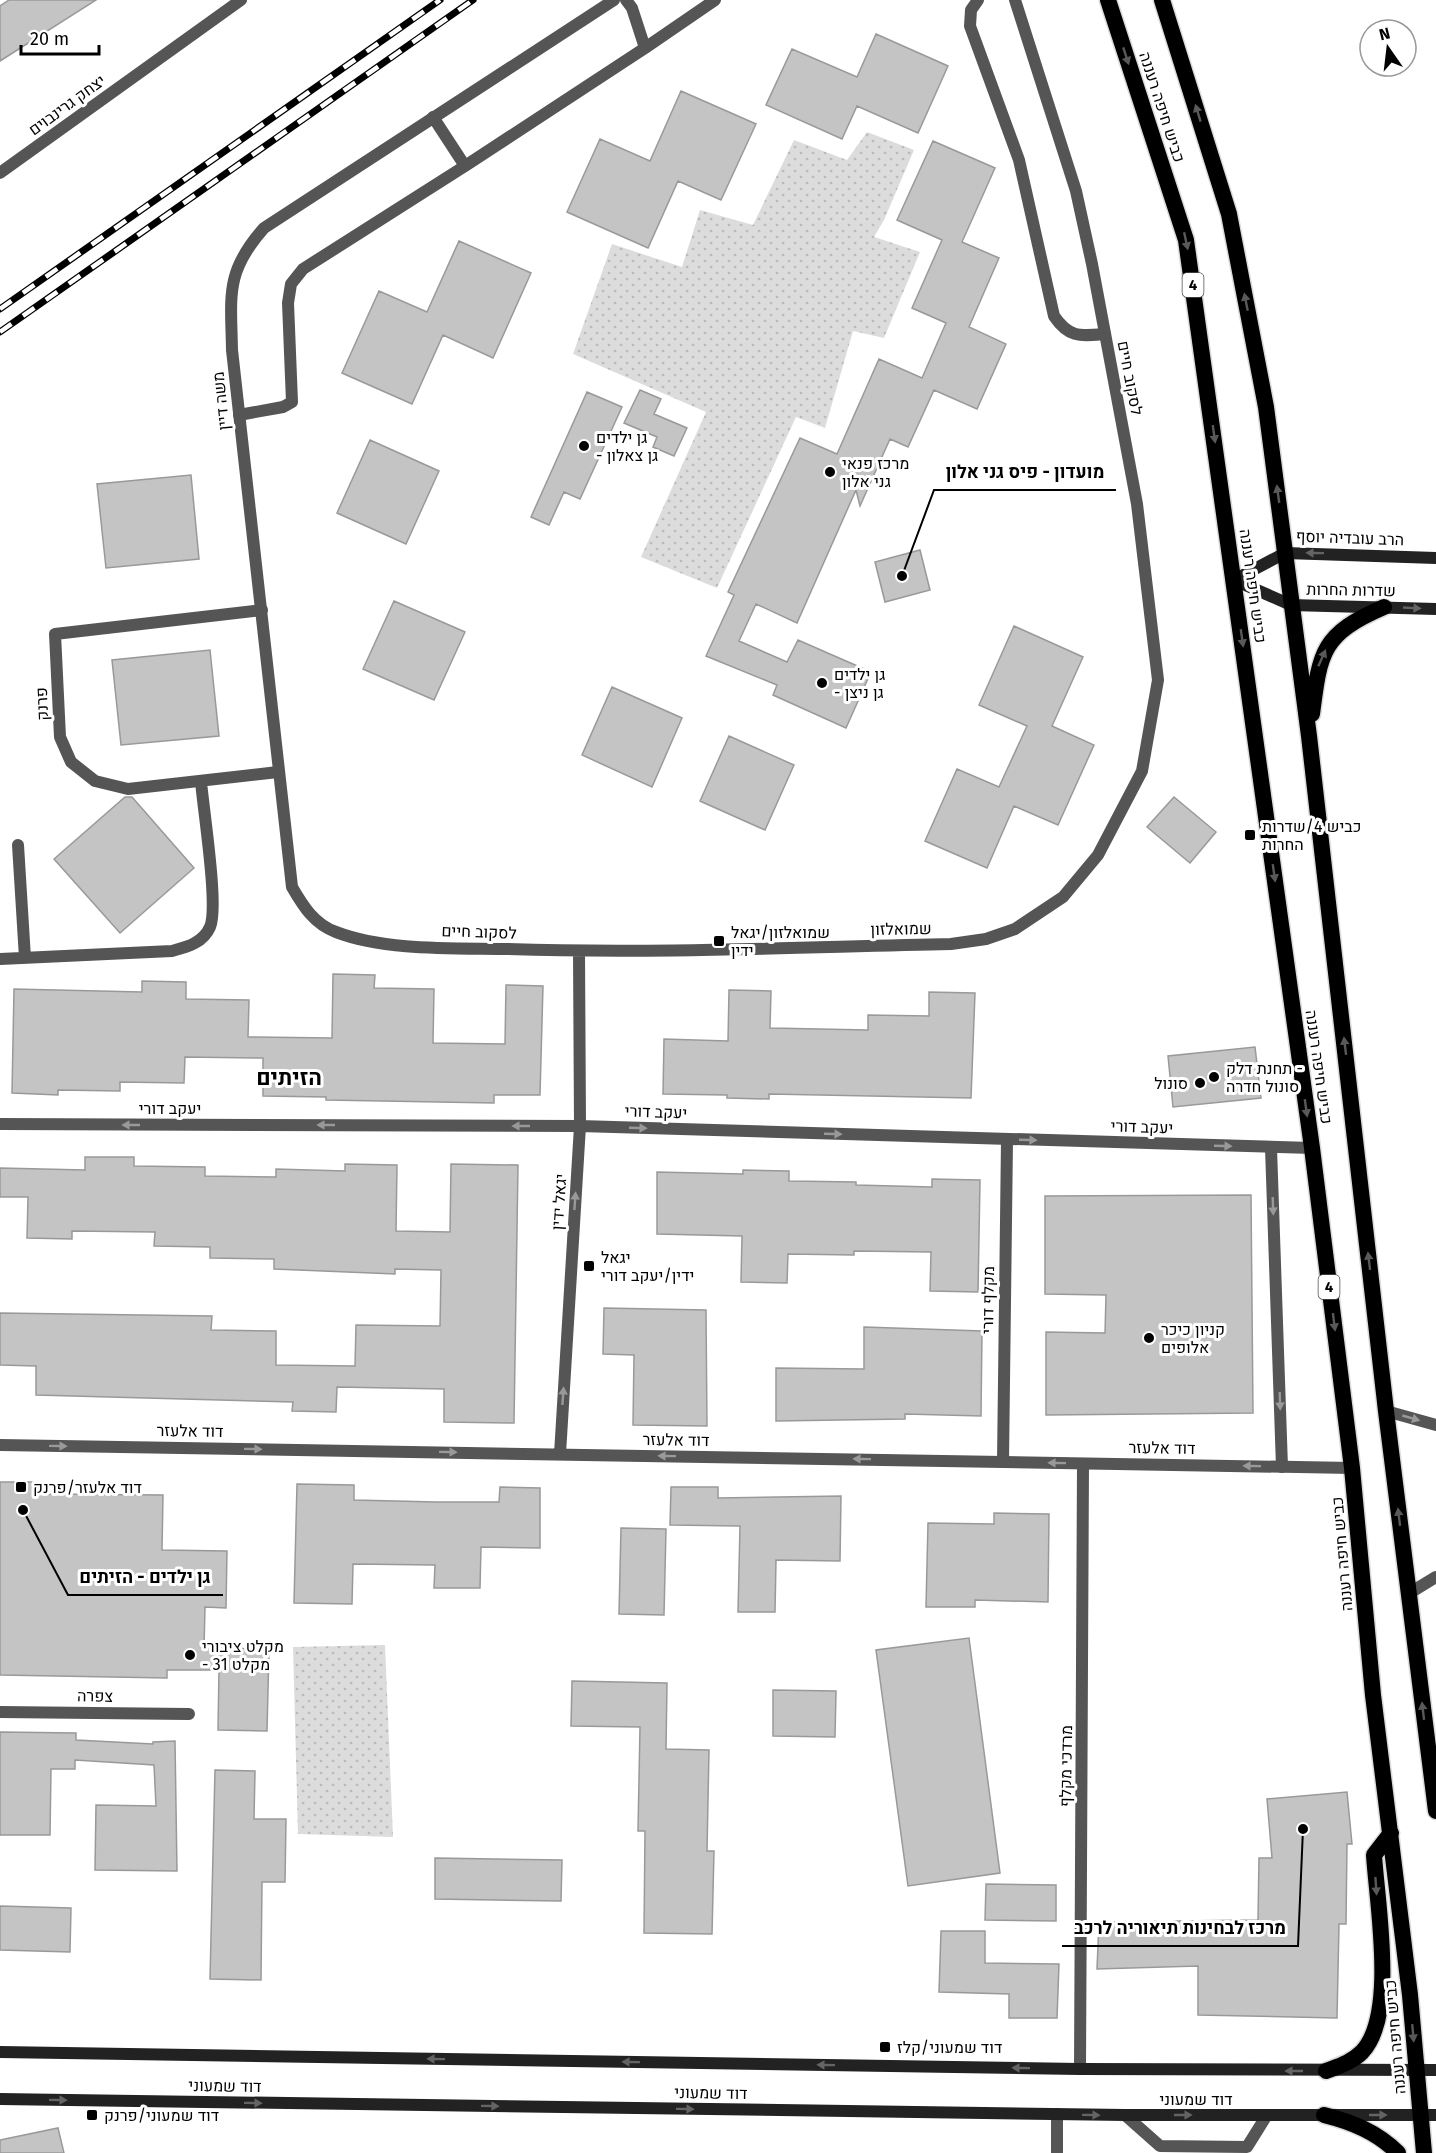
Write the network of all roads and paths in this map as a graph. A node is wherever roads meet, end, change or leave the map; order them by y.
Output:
1 (241, 0) edge
2 (614, 0) edge
3 (626, 0) edge
4 (715, 0) edge
5 (978, 0) edge
6 (1015, 0) edge
7 (1108, 0) edge
8 (1162, 0) edge
9 (645, 48) junction
10 (434, 117) junction
11 (465, 166) junction
12 (0, 173) edge
13 (1105, 334) junction
14 (239, 415) junction
15 (1285, 553) junction
16 (1436, 558) edge
17 (1234, 580) junction
18 (1291, 605) junction
19 (1384, 607) junction
20 (1436, 609) edge
21 (262, 610) junction
22 (1309, 736) junction
23 (1142, 771) joint
24 (278, 772) junction
25 (201, 781) junction
26 (18, 845) dead end
27 (378, 941) joint
28 (579, 951) junction
29 (25, 958) junction
30 (0, 959) edge
31 (0, 1124) edge
32 (580, 1126) junction
33 (1006, 1140) junction
34 (1271, 1148) junction
35 (1312, 1148) junction
36 (1386, 1411) junction
37 (1436, 1425) edge
38 (0, 1445) edge
39 (560, 1454) junction
40 (1003, 1462) junction
41 (1083, 1464) junction
42 (1282, 1467) junction
43 (1352, 1468) junction
44 (1436, 1577) edge
45 (1408, 1594) junction
46 (0, 1712) edge
47 (189, 1714) dead end
48 (1436, 1810) edge
49 (1391, 1833) junction
50 (0, 2052) edge
51 (1080, 2069) junction
52 (1436, 2070) edge
53 (1326, 2071) junction
54 (1416, 2071) junction
55 (0, 2099) edge
56 (1057, 2114) junction
57 (1125, 2115) junction
58 (1267, 2115) junction
59 (1324, 2115) junction
60 (1428, 2115) edge
61 (1057, 2153) edge
62 (1398, 2153) edge
63 (1424, 2153) edge

1 - 12 street, יצחק גרינבוים
2 - 10 street, משה דיין
3 - 9 street
4 - 9 street
5 - 13 street
6 - 13 street, לסקוב חיים
7 -> 17 highway, כביש חיפה רעננה / 4
15 -> 8 highway, כביש חיפה רעננה
9 - 11 street
10 - 11 street
10 - 14 street, משה דיין
11 - 14 street
13 - 23 street, לסקוב חיים
14 - 21 street, משה דיין
16 -> 15 main road, הרב עובדיה יוסף
15 - 17 main road, הרב עובדיה יוסף
15 - 18 highway, כביש חיפה רעננה
17 - 18 main road, שדרות החרות
17 -> 35 highway, כביש חיפה רעננה / 4
18 - 19 main road, שדרות החרות
18 - 22 highway, כביש חיפה רעננה
19 -> 20 main road, שדרות החרות
22 -> 19 highway
21 - 24 street, משה דיין
21 - 25 street, פרנק
36 -> 22 highway, כביש חיפה רעננה
23 - 28 street, שמואלזון
24 - 25 street, פרנק
24 - 27 street, משה דיין
25 - 29 street
26 - 29 street
27 - 28 street, לסקוב חיים
28 - 32 street, יגאל ידין
29 - 30 street
32 -> 31 street, יעקב דורי
32 -> 33 street, יעקב דורי
39 -> 32 street, יגאל ידין
33 -> 34 street, יעקב דורי
33 - 40 street, מקלף דורי
34 - 35 street, יעקב דורי
34 -> 42 street
35 -> 43 highway, כביש חיפה רעננה / 4
36 -> 37 street
45 -> 36 highway, כביש חיפה רעננה
38 -> 39 street, דוד אלעזר
40 -> 39 street, דוד אלעזר
41 -> 40 street, דוד אלעזר
42 -> 41 street, דוד אלעזר
41 - 51 street, מרדכי מקלף
42 - 43 street, דוד אלעזר
43 - 49 highway, כביש חיפה רעננה / 4
44 - 45 street
48 -> 45 highway, כביש חיפה רעננה
46 - 47 street, צפרה
49 -> 53 highway
49 -> 54 highway, כביש חיפה רעננה / 4
51 -> 50 main road, דוד שמעוני
53 -> 51 main road, דוד שמעוני
52 - 54 main road, דוד שמעוני
53 - 54 main road, דוד שמעוני
54 - 60 highway, כביש חיפה רעננה / 4
55 -> 56 main road, דוד שמעוני
56 -> 57 main road, דוד שמעוני
56 - 61 street
57 -> 58 main road, דוד שמעוני
57 - 58 street
58 - 59 main road, דוד שמעוני
59 -> 60 main road, דוד שמעוני
59 - 62 highway
60 - 63 highway, כביש חיפה רעננה / 4

